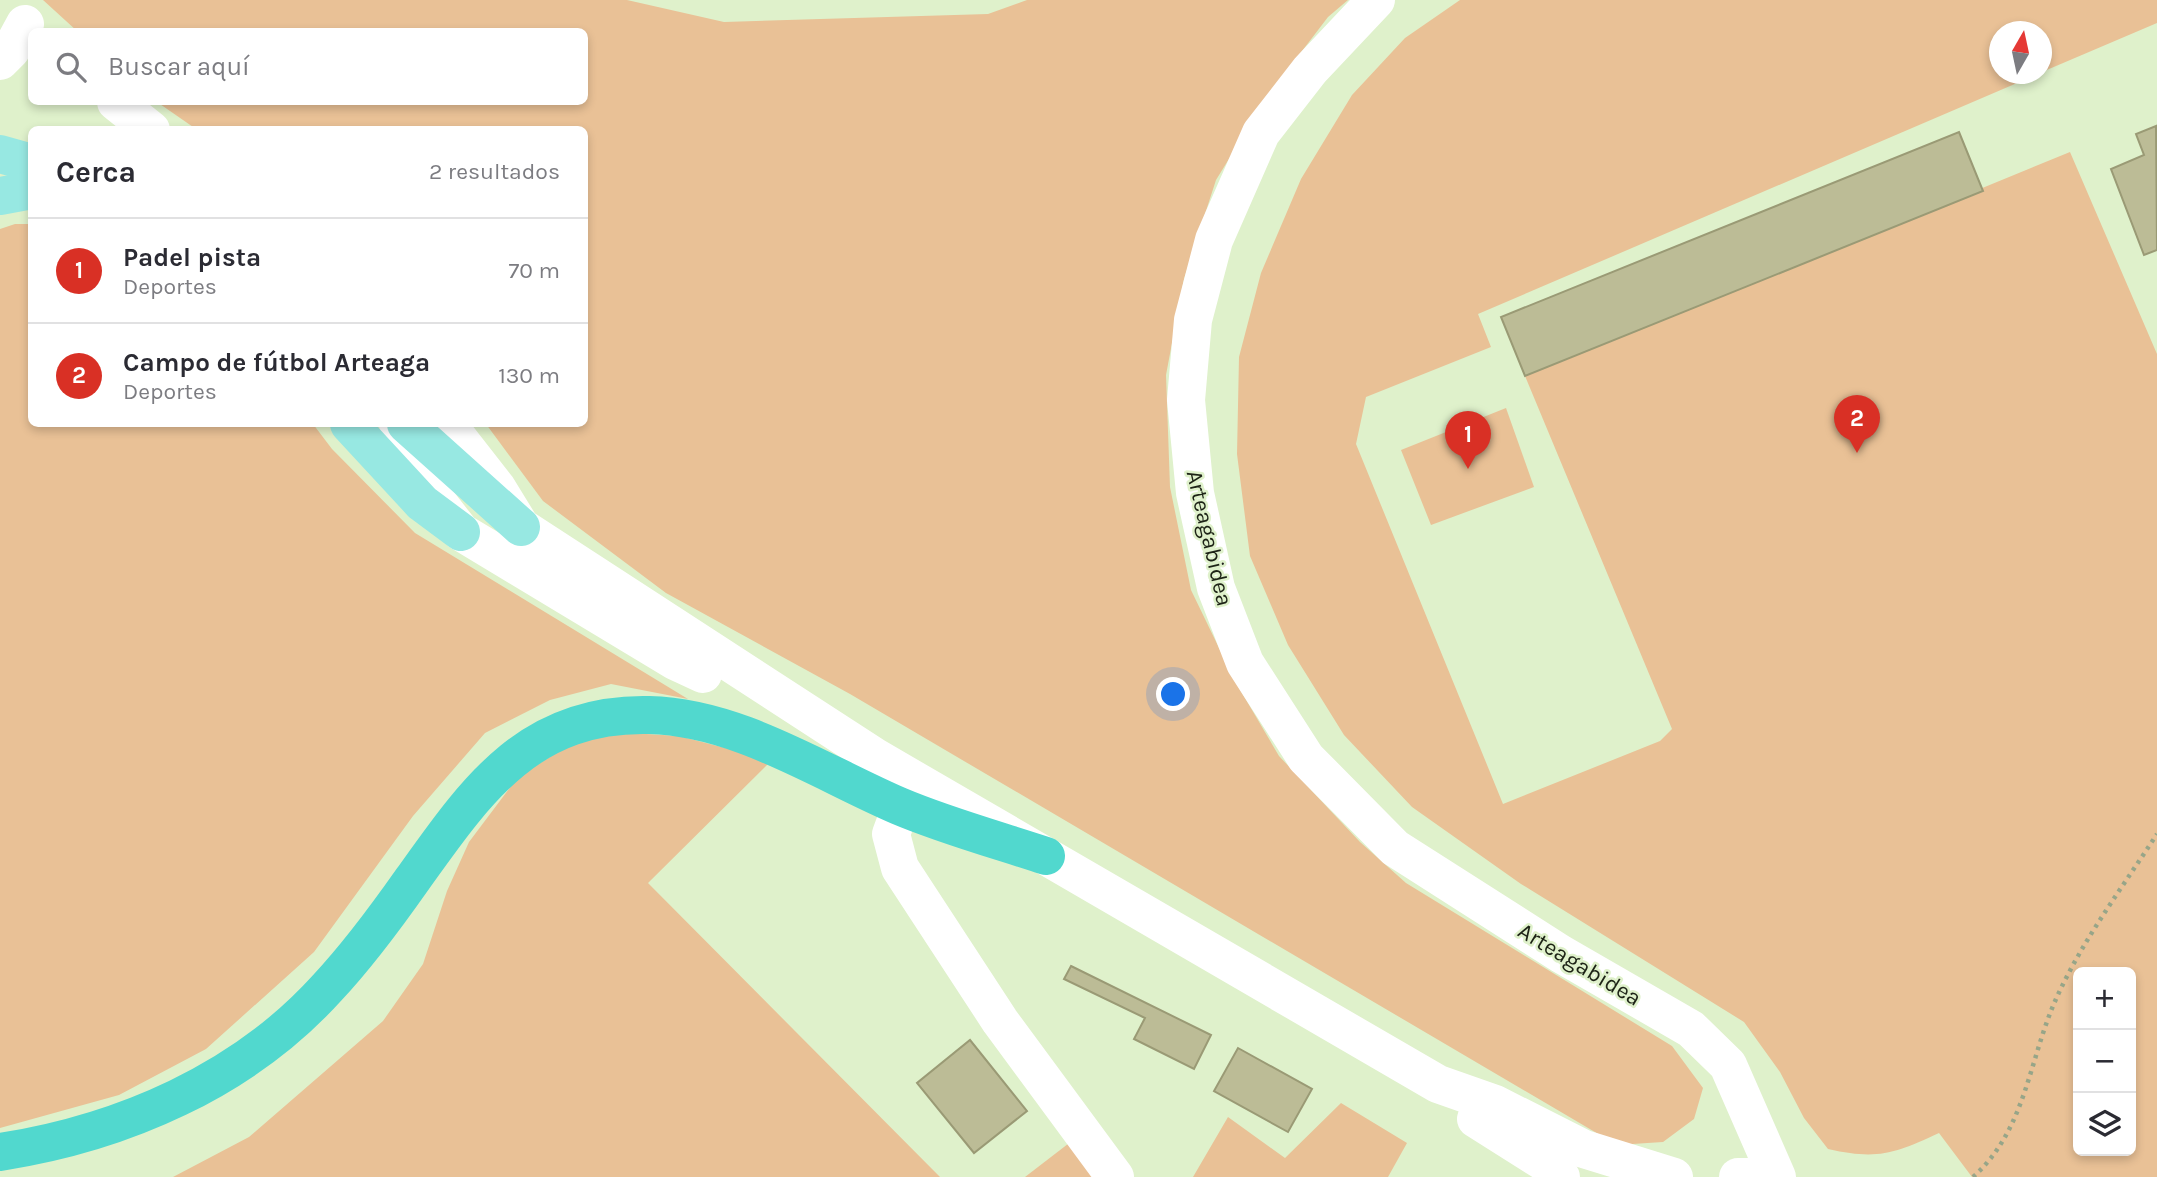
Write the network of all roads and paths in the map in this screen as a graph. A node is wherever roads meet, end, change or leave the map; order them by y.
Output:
1 (1376, 0) edge
2 (25, 19) edge
3 (0, 61) edge
4 (120, 105) edge
5 (146, 126) edge
6 (0, 154) edge
7 (28, 162) edge
8 (28, 191) edge
9 (0, 196) edge
10 (352, 427) edge
11 (399, 427) edge
12 (409, 427) edge
13 (449, 427) edge
14 (521, 527) junction
15 (461, 532) junction
16 (875, 757) junction
17 (901, 807) junction
18 (2157, 834) edge
19 (1046, 856) junction
20 (1438, 1084) junction
21 (0, 1152) edge
22 (1115, 1177) edge
23 (1562, 1177) edge
24 (1674, 1177) edge
25 (1738, 1177) edge
26 (1769, 1177) edge
27 (1777, 1177) edge
28 (1973, 1177) edge

1 - 27 street, Arteagabidea
2 - 3 street
4 - 5 street
6 - 7 main road
8 - 9 main road
10 - 15 main road
11 - 15 street
12 - 14 main road
13 - 14 street
14 - 16 street
15 - 16 street
16 - 19 street
17 - 19 highway
17 - 21 highway
17 - 22 street
18 - 28 path
19 - 20 street
20 - 23 street
20 - 24 street
25 - 26 street

